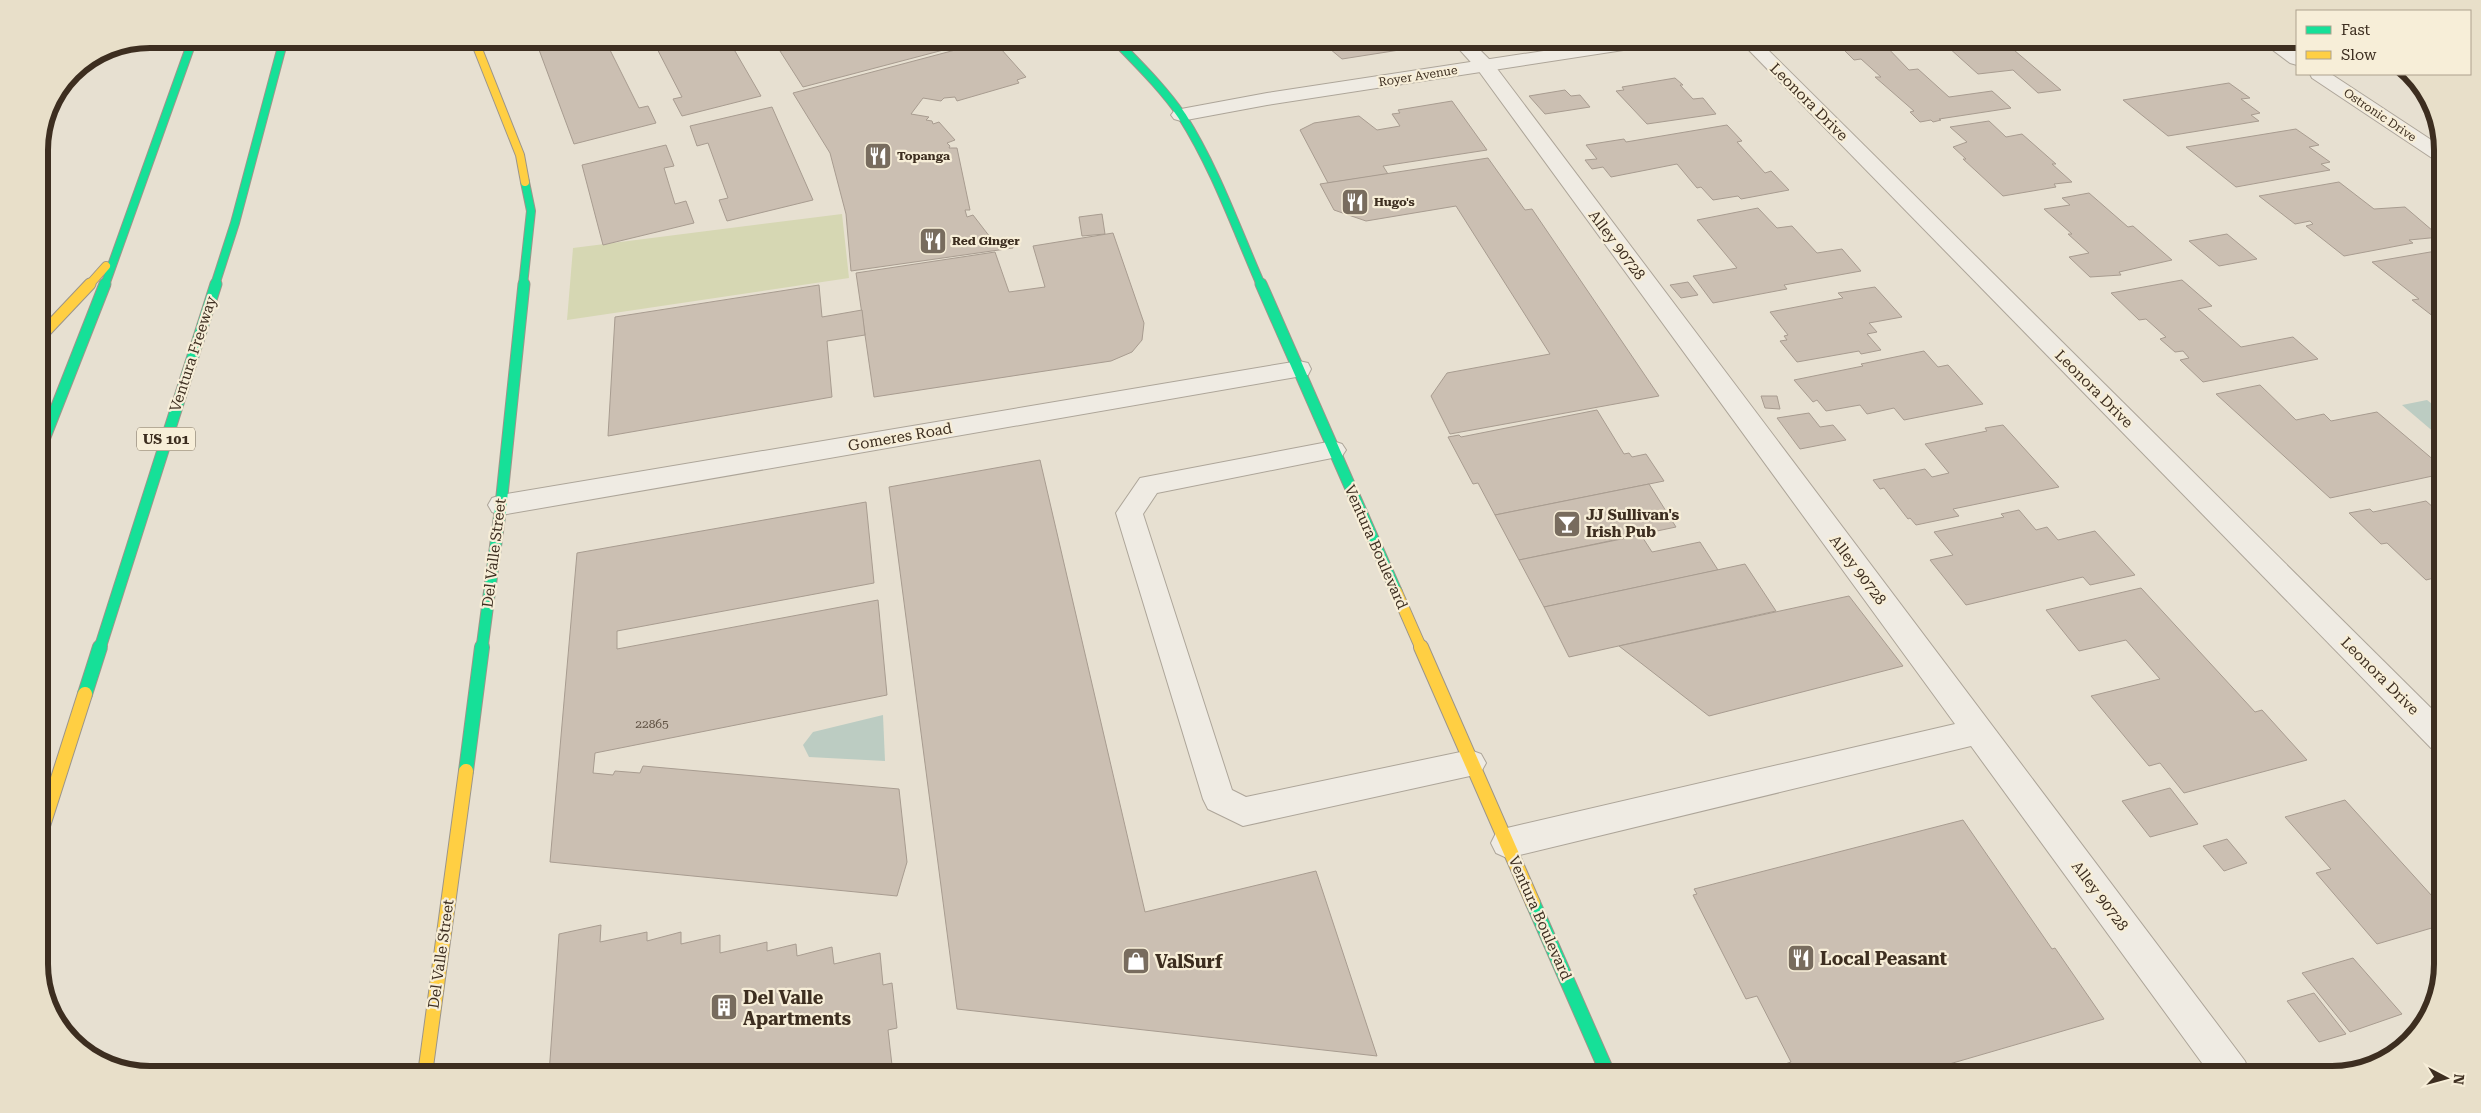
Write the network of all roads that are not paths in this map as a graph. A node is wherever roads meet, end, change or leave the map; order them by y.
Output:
1 (190, 47) edge
2 (282, 47) edge
3 (477, 47) edge
4 (1122, 47) edge
5 (1467, 47) edge
6 (1605, 47) edge
7 (1755, 47) edge
8 (2279, 47) edge
9 (2296, 58) edge
10 (1485, 66) junction
11 (2320, 75) edge
12 (1181, 115) junction
13 (2433, 150) edge
14 (116, 256) junction
15 (48, 328) edge
16 (1299, 369) junction
17 (48, 429) edge
18 (1333, 450) junction
19 (501, 505) junction
20 (2434, 731) edge
21 (1978, 732) junction
22 (1470, 764) junction
23 (48, 810) edge
24 (1507, 843) junction
25 (426, 1066) edge
26 (1605, 1066) edge
27 (2226, 1066) edge

1 - 14 main road
2 - 23 main road, Ventura Freeway / US 101
3 - 19 main road, Del Valle Street
4 - 12 main road, Ventura Boulevard
5 - 10 street, Alley 90728
6 - 10 street, Royer Avenue
7 - 20 street, Leonora Drive
8 - 9 street
10 - 12 street, Royer Avenue
10 - 21 street, Alley 90728
11 - 13 street, Ostronic Drive
12 - 16 main road, Ventura Boulevard
14 - 15 main road
14 - 17 main road
16 - 18 main road, Ventura Boulevard
16 - 19 street, Gomeres Road
18 - 22 main road, Ventura Boulevard
18 - 22 street
19 - 25 main road, Del Valle Street
21 - 24 street
21 - 27 street, Alley 90728
22 - 24 main road, Ventura Boulevard
24 - 26 main road, Ventura Boulevard

